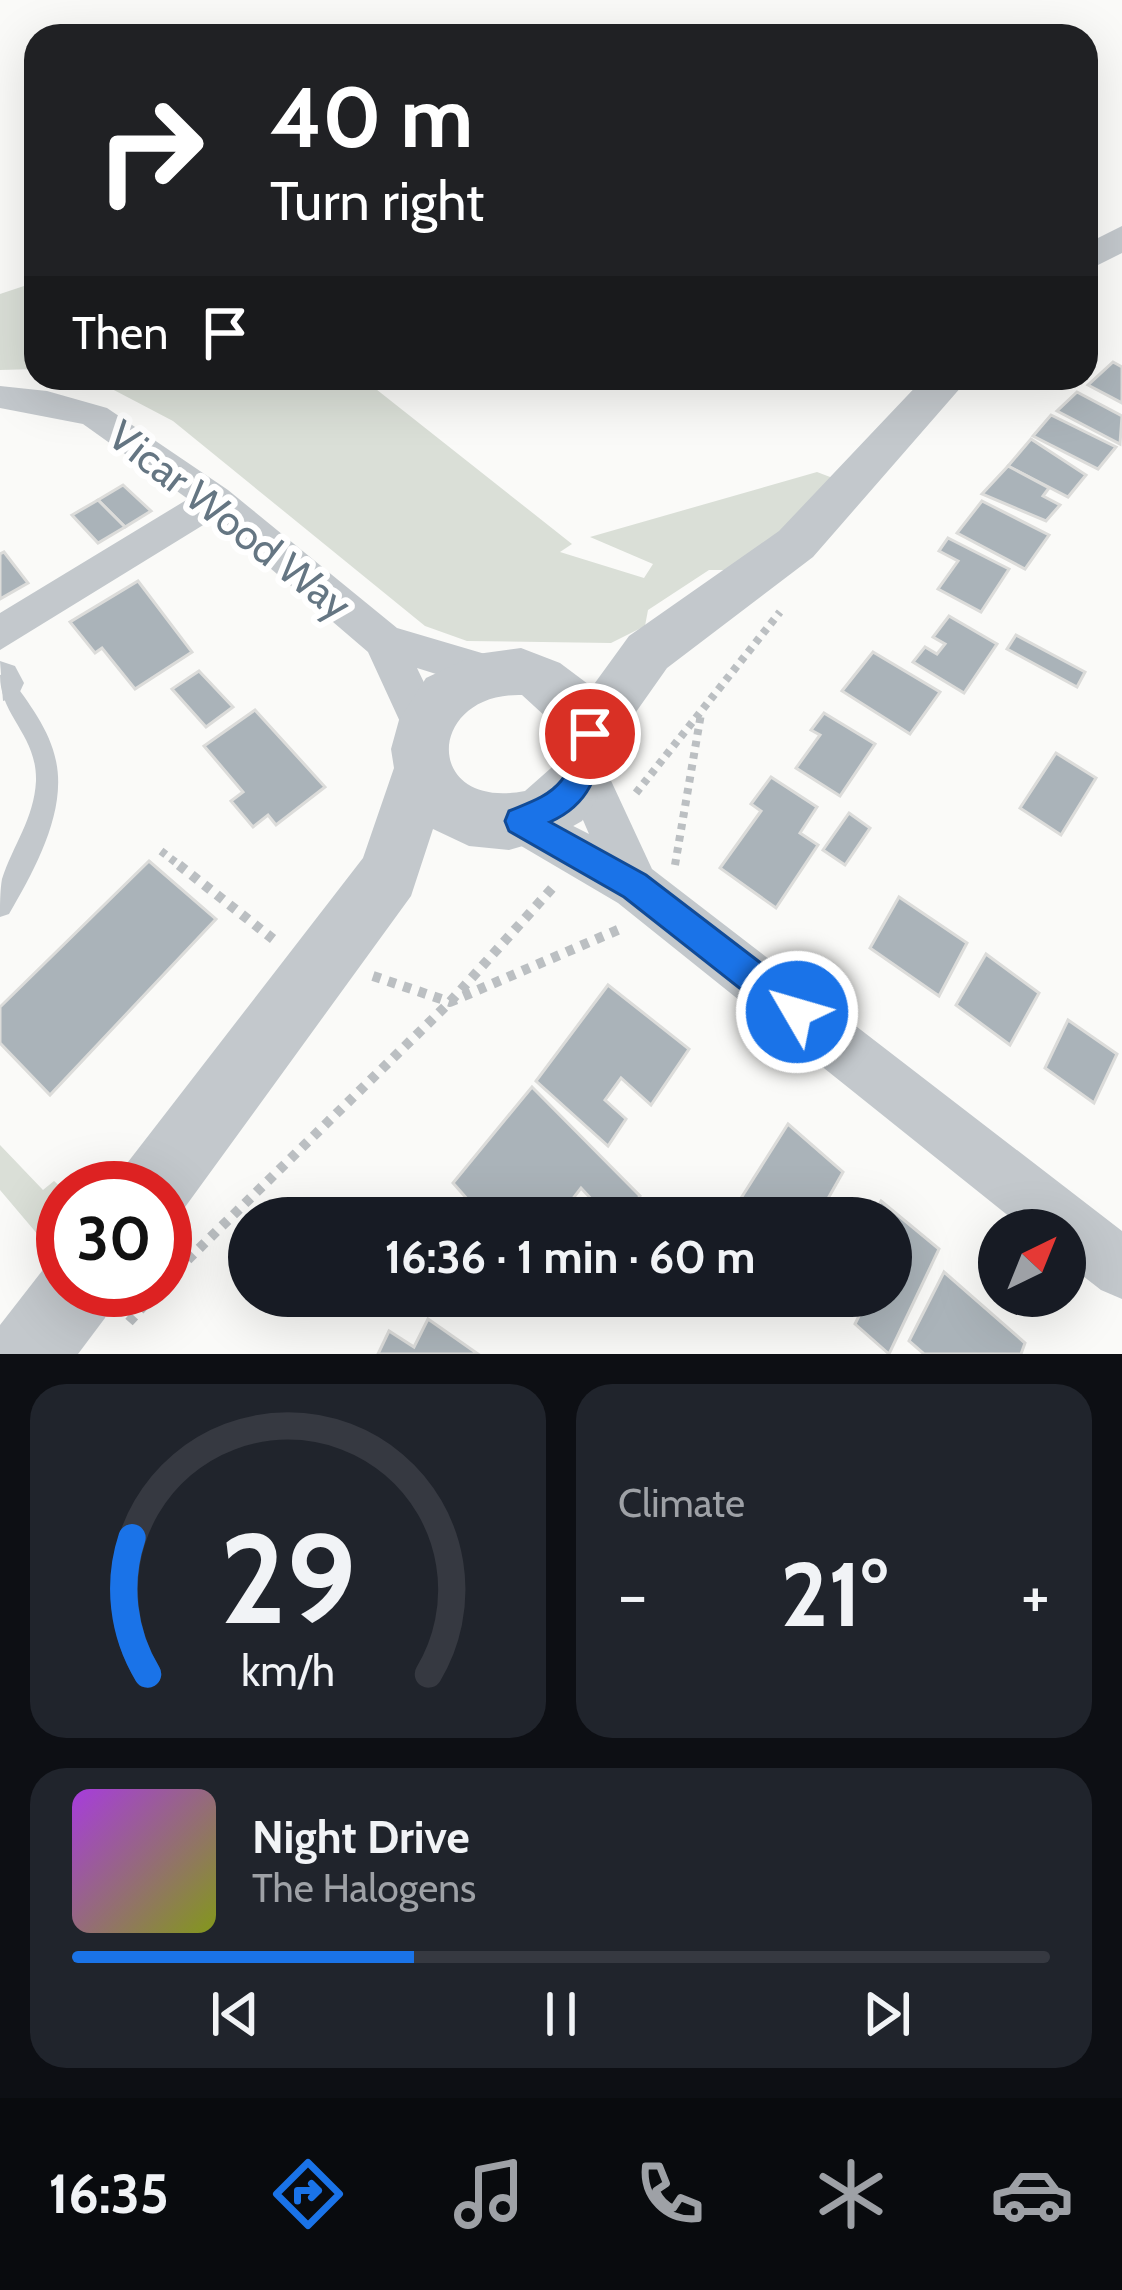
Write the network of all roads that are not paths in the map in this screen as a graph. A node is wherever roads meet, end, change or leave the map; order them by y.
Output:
1 (937, 390) edge
2 (0, 397) edge
3 (215, 500) junction
4 (0, 634) edge
5 (384, 641) junction
6 (648, 652) junction
7 (514, 674) junction
8 (2, 681) edge
9 (421, 747) junction
10 (587, 753) junction
11 (509, 822) junction
12 (594, 840) junction
13 (389, 875) junction
14 (0, 905) edge
15 (174, 1161) edge
16 (1122, 1269) edge
17 (56, 1317) edge
18 (28, 1354) edge

1 - 6 street
2 - 3 street, Vicar Wood Way
3 - 4 street
3 - 5 street, Vicar Wood Way
5 - 7 street, Vicar Wood Way
5 - 9 street, Vicar Wood Way
6 - 7 street
6 - 10 street
7 - 9 street
7 - 10 street
8 - 14 lane
9 - 11 street
9 - 13 street
10 - 11 street
10 - 12 street
11 - 12 street
11 - 13 street
12 - 16 street
13 - 15 street
17 - 18 street

